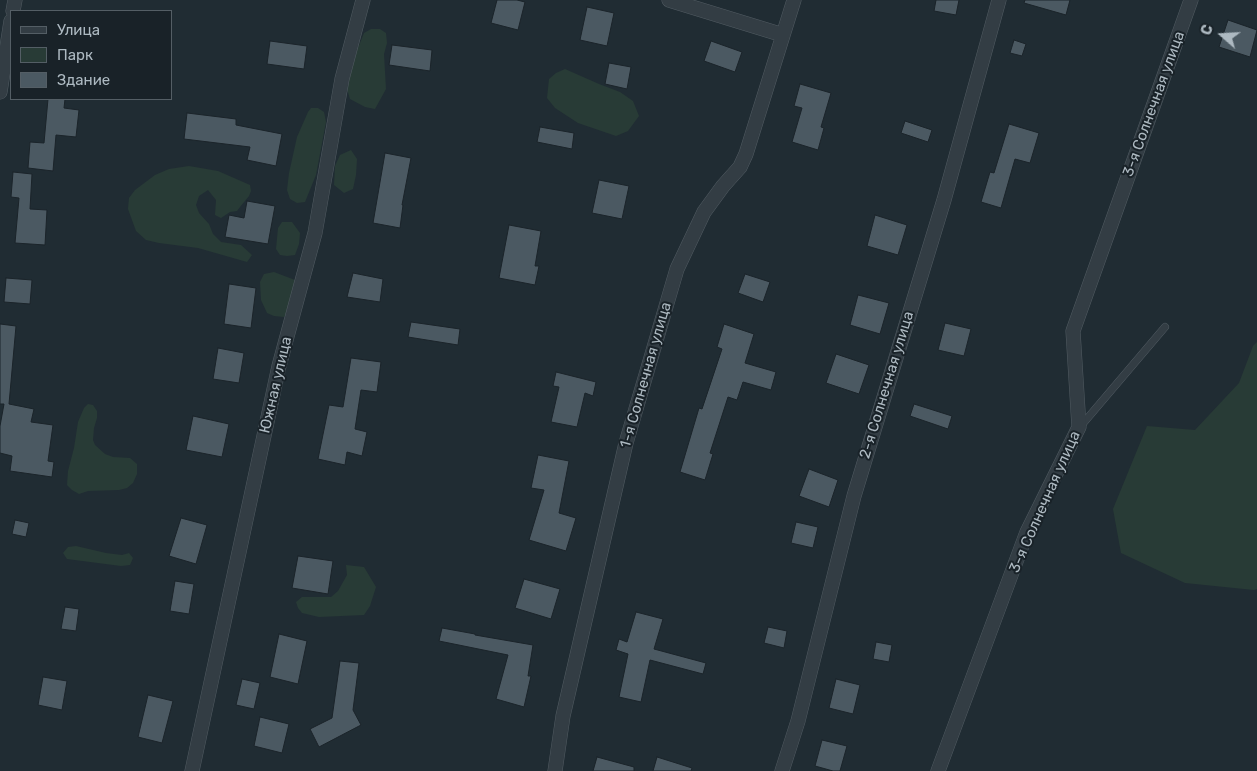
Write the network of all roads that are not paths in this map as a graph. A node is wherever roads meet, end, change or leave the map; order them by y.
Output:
1 (363, 0) edge
2 (670, 0) edge
3 (794, 0) edge
4 (999, 0) edge
5 (1191, 0) edge
6 (10, 27) edge
7 (783, 35) junction
8 (0, 92) edge
9 (1165, 327) dead end
10 (1080, 427) junction
11 (192, 771) edge
12 (555, 771) edge
13 (782, 771) edge
14 (938, 771) edge

1 - 11 street, Южная улица
2 - 7 street
3 - 7 street, 1-я Солнечная улица
4 - 13 street, 2-я Солнечная улица
5 - 10 street, 3-я Солнечная улица
6 - 8 street
7 - 12 street, 1-я Солнечная улица
9 - 10 lane
10 - 14 street, 3-я Солнечная улица

